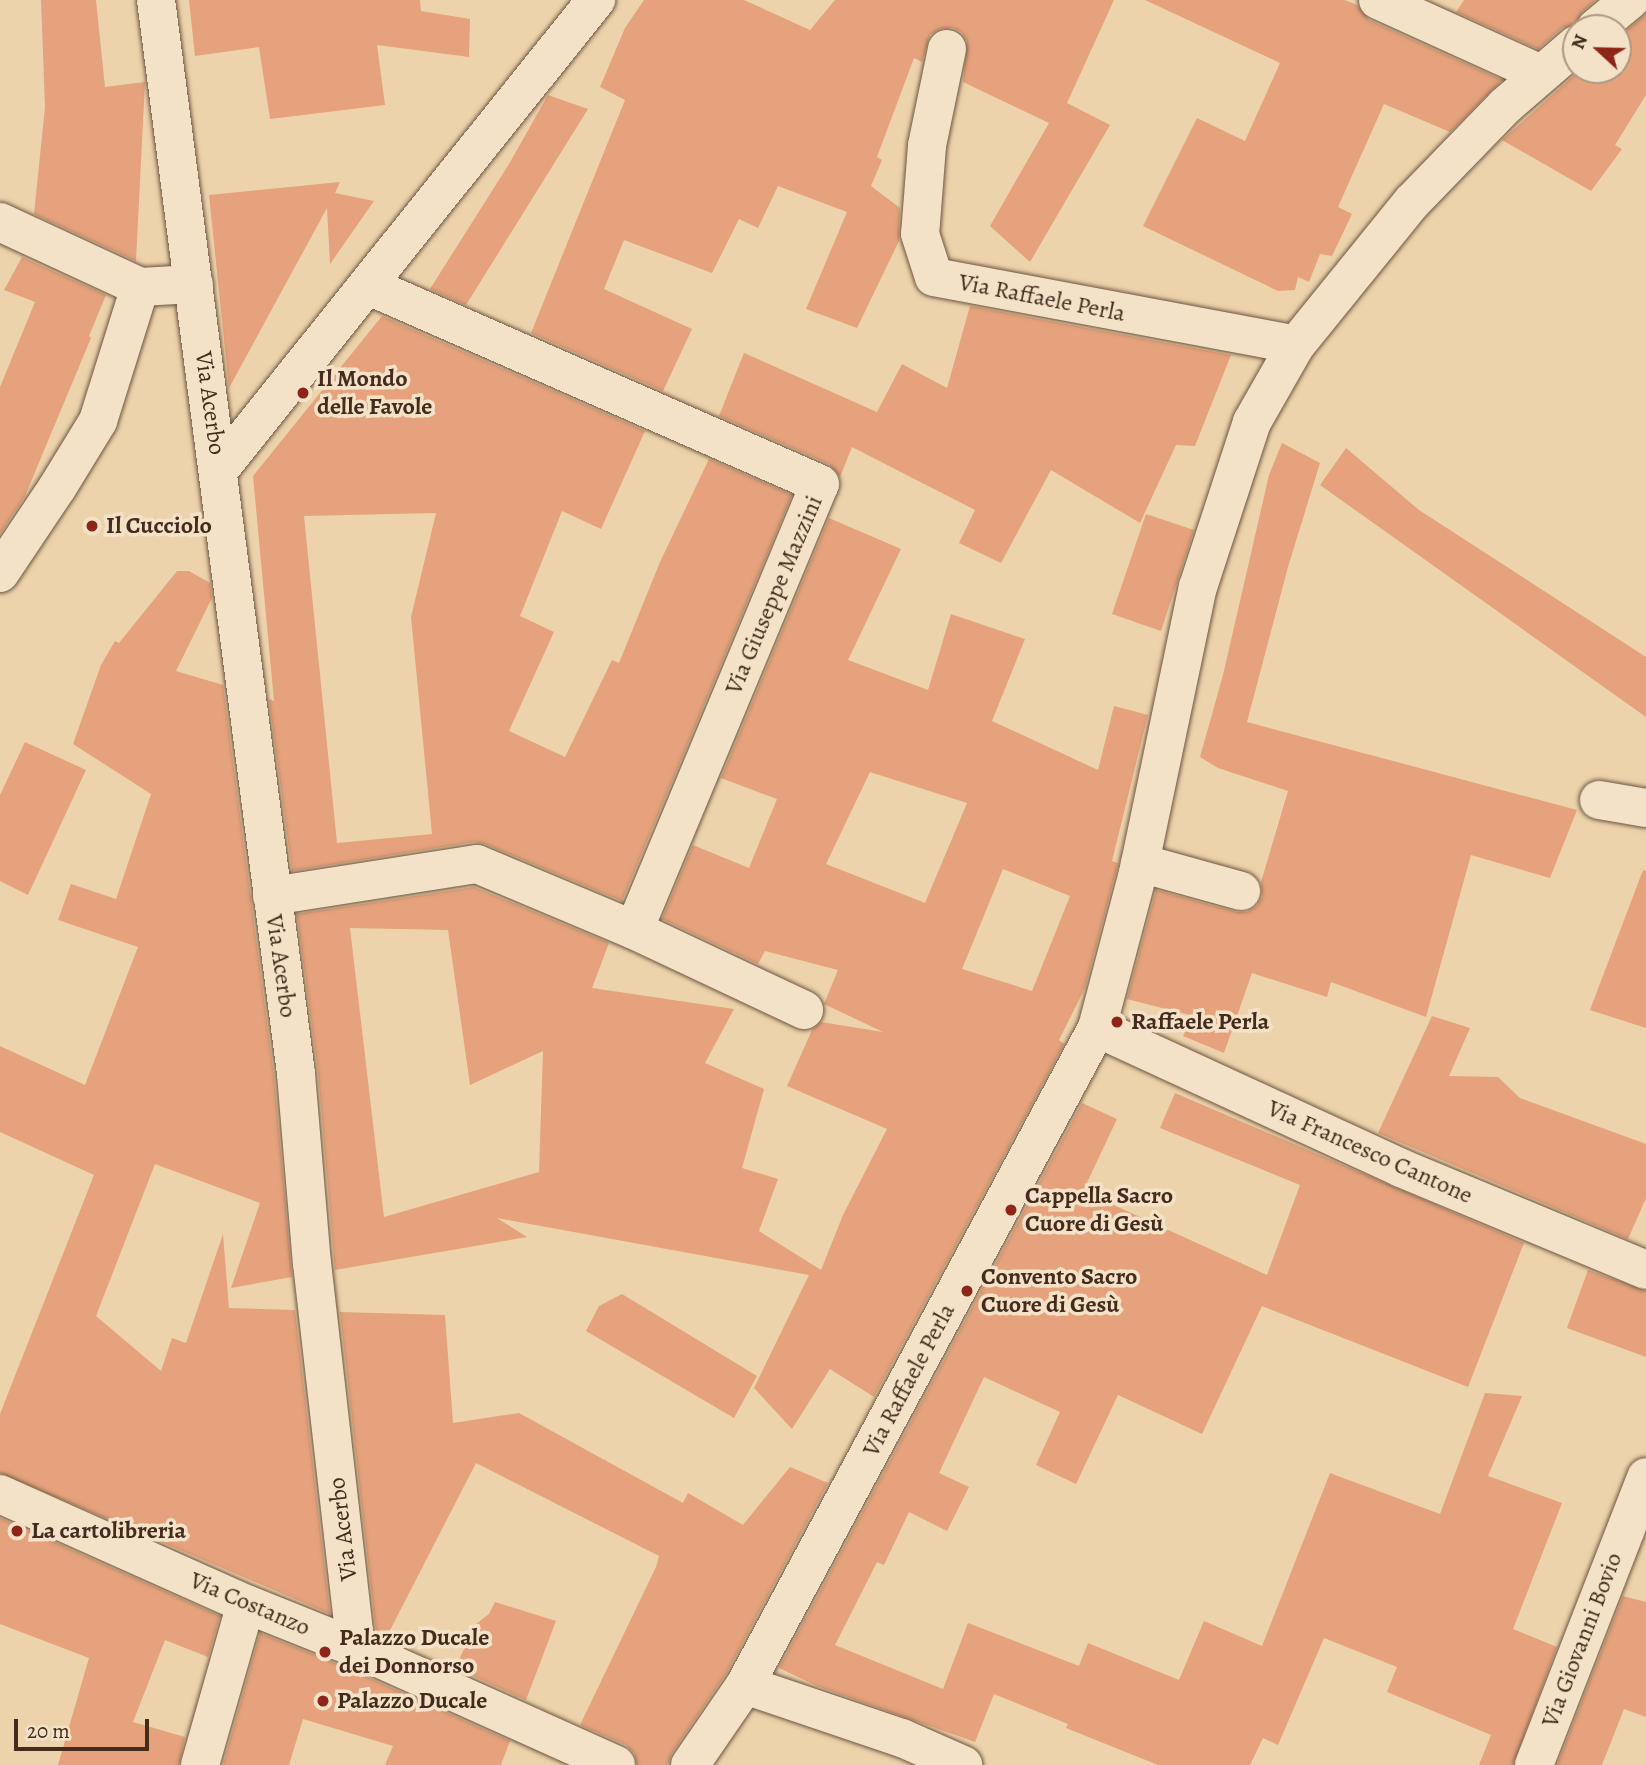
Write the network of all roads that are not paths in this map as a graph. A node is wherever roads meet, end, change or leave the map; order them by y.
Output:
1 (156, 0) edge
2 (596, 0) edge
3 (1378, 0) edge
4 (1630, 0) edge
5 (1613, 14) edge
6 (947, 49) dead end
7 (1562, 57) edge
8 (1541, 74) junction
9 (0, 222) edge
10 (194, 284) junction
11 (368, 286) junction
12 (140, 287) junction
13 (1296, 345) junction
14 (219, 470) junction
15 (0, 573) edge
16 (1599, 800) dead end
17 (1646, 808) edge
18 (1140, 863) junction
19 (1241, 891) dead end
20 (272, 896) junction
21 (634, 930) junction
22 (804, 1010) dead end
23 (1097, 1028) junction
24 (1646, 1270) edge
25 (1646, 1477) edge
26 (0, 1494) edge
27 (246, 1604) junction
28 (356, 1648) junction
29 (745, 1685) junction
30 (200, 1765) edge
31 (616, 1765) edge
32 (690, 1765) edge
33 (963, 1765) edge
34 (1534, 1765) edge

1 - 10 street, Via Acerbo
2 - 11 street
3 - 8 street
4 - 5 street
6 - 13 street, Via Raffaele Perla
7 - 8 street, Via Raffaele Perla
8 - 13 street, Via Raffaele Perla
9 - 12 street
10 - 12 street
10 - 14 street, Via Acerbo
11 - 14 street
11 - 21 street, Via Giuseppe Mazzini
12 - 15 street
13 - 18 street, Via Raffaele Perla
14 - 20 street, Via Acerbo
16 - 17 street
18 - 19 street
18 - 23 street, Via Raffaele Perla
20 - 21 street
20 - 28 street, Via Acerbo
21 - 22 street
23 - 24 street, Via Francesco Cantone
23 - 29 street, Via Raffaele Perla
25 - 34 street, Via Giovanni Bovio
26 - 27 street, Via Costanzo
27 - 28 street, Via Costanzo
27 - 30 street
28 - 31 street, Via Costanzo
29 - 32 street, Via Raffaele Perla
29 - 33 street

